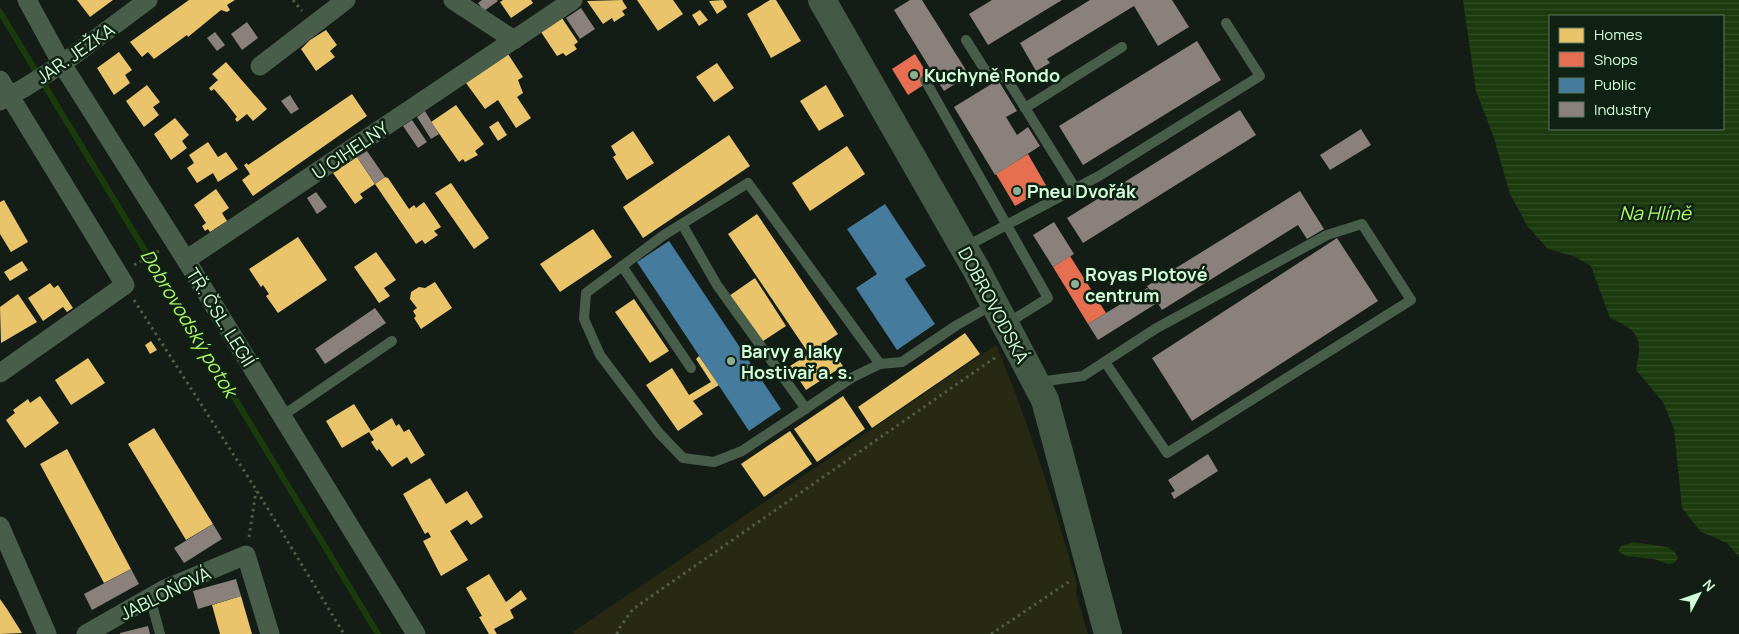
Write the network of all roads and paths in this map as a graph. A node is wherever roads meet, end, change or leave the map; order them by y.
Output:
1 (27, 0) edge
2 (148, 0) edge
3 (346, 0) edge
4 (453, 0) edge
5 (573, 0) edge
6 (822, 0) edge
7 (1226, 23) dead end
8 (514, 40) junction
9 (966, 40) dead end
10 (1122, 47) dead end
11 (260, 66) dead end
12 (54, 69) junction
13 (925, 80) dead end
14 (8, 91) edge
15 (1025, 108) junction
16 (1076, 188) junction
17 (682, 224) junction
18 (1008, 225) junction
19 (964, 248) junction
20 (157, 253) dead end
21 (186, 260) junction
22 (135, 265) dead end
23 (622, 266) junction
24 (125, 285) junction
25 (1005, 324) junction
26 (392, 341) dead end
27 (1105, 362) junction
28 (880, 364) junction
29 (690, 368) dead end
30 (0, 373) edge
31 (1036, 382) junction
32 (806, 409) junction
33 (282, 416) junction
34 (256, 491) junction
35 (0, 526) edge
36 (246, 556) junction
37 (1090, 570) junction
38 (150, 597) junction
39 (47, 634) edge
40 (86, 634) edge
41 (160, 634) edge
42 (270, 634) edge
43 (344, 634) edge
44 (416, 634) edge
45 (617, 634) edge
46 (991, 634) edge
47 (1108, 634) edge

1 - 12 street, TŘ. ČSL. LEGIÍ
2 - 12 street, JAR. JEŽKA
3 - 11 street
4 - 8 street
5 - 8 street, U CIHELNY
6 - 19 street, DOBROVODSKÁ
7 - 16 lane
8 - 21 street, U CIHELNY
9 - 15 lane
10 - 15 lane
12 - 14 street, JAR. JEŽKA
12 - 21 street, TŘ. ČSL. LEGIÍ
13 - 18 lane
14 - 24 street
15 - 16 lane
16 - 18 lane
17 - 23 lane
17 - 28 lane
17 - 32 lane
18 - 19 lane
18 - 25 lane
19 - 25 street, DOBROVODSKÁ
20 - 22 path
21 - 33 street, TŘ. ČSL. LEGIÍ
23 - 29 lane
23 - 32 lane
24 - 30 street
24 - 34 path
25 - 28 lane
25 - 31 street, DOBROVODSKÁ
25 - 45 path
26 - 33 lane
27 - 27 lane
27 - 31 lane
28 - 32 lane
31 - 37 street, DOBROVODSKÁ
33 - 44 street, TŘ. ČSL. LEGIÍ
34 - 36 path
34 - 43 path
35 - 39 street
36 - 38 street, JABLOŇOVÁ
36 - 42 street
37 - 46 path
37 - 47 street, DOBROVODSKÁ
38 - 40 street, JABLOŇOVÁ
38 - 41 lane

